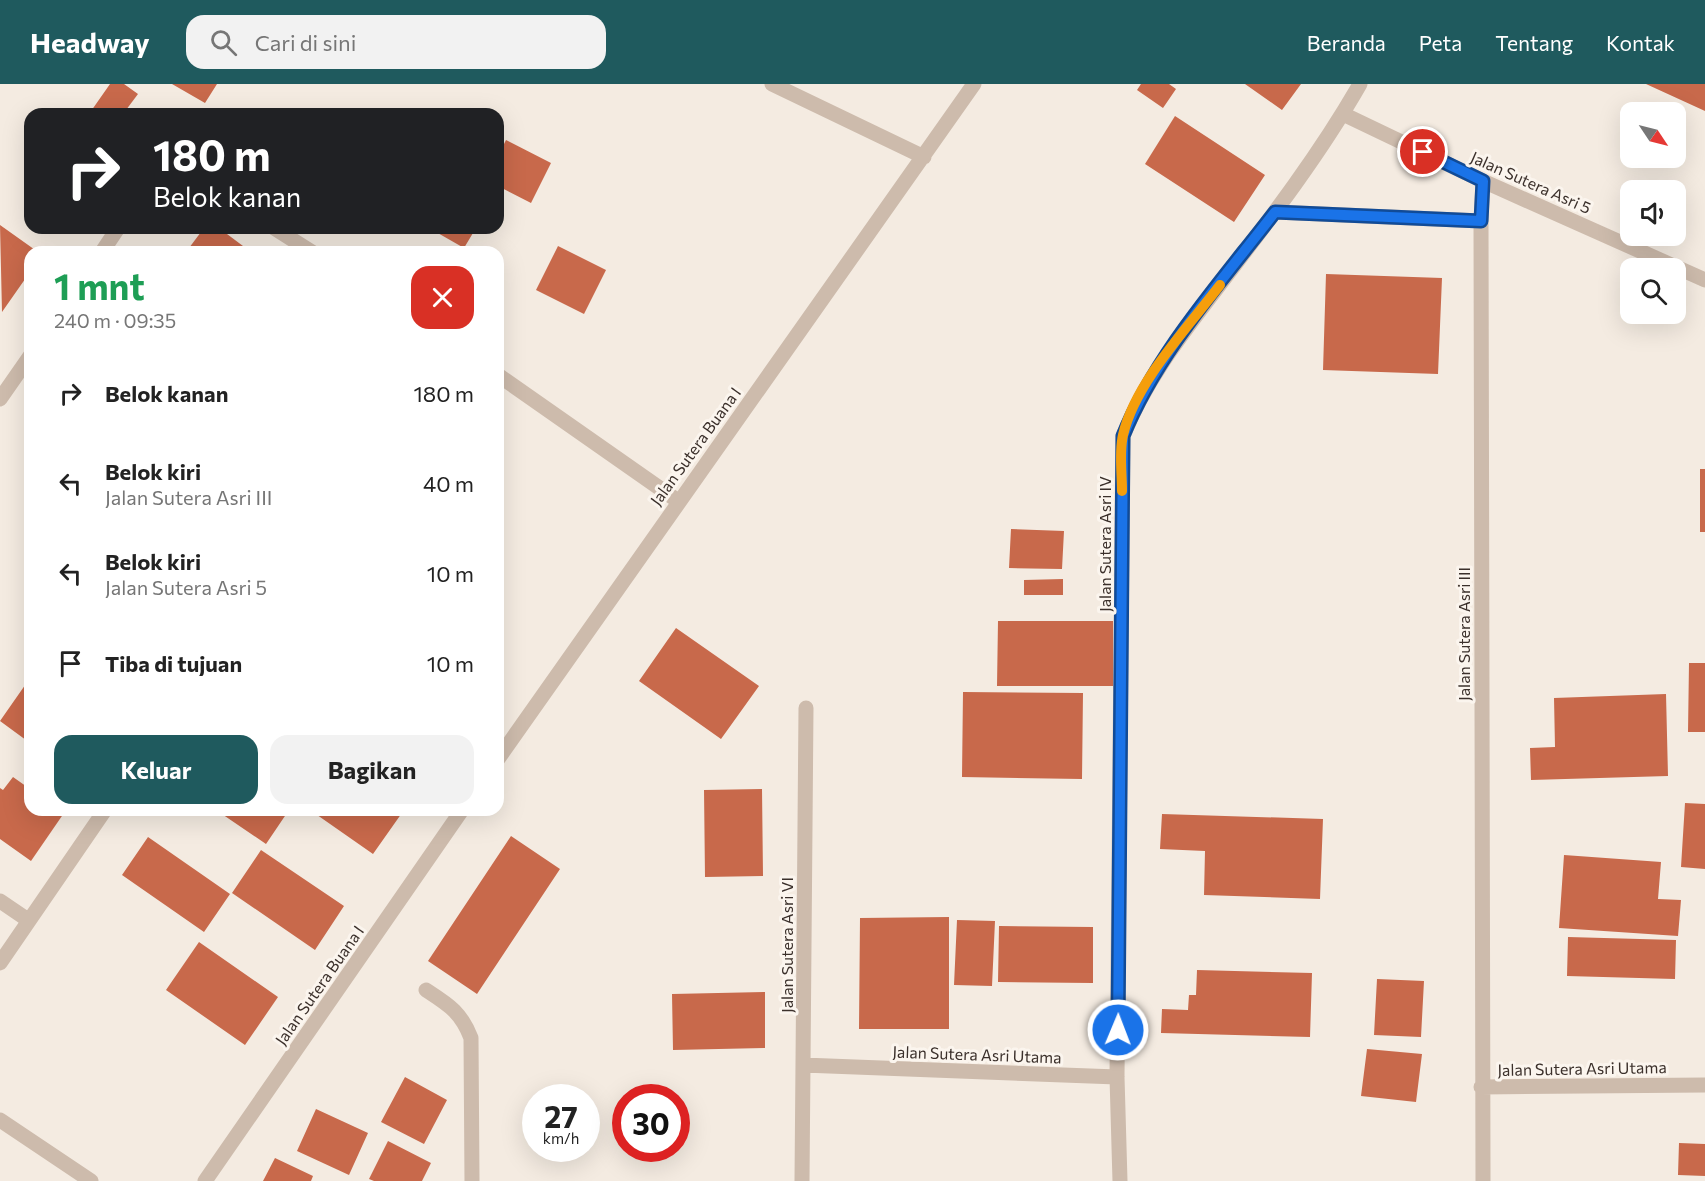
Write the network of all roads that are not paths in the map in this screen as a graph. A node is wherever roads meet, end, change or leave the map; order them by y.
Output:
1 (772, 84) edge
2 (974, 84) edge
3 (1360, 84) edge
4 (1343, 114) junction
5 (924, 158) junction
6 (1483, 181) junction
7 (1275, 212) junction
8 (1481, 221) junction
9 (284, 234) edge
10 (302, 246) edge
11 (1705, 280) edge
12 (24, 365) edge
13 (504, 379) edge
14 (0, 399) edge
15 (678, 501) junction
16 (806, 708) dead end
17 (504, 750) edge
18 (101, 816) edge
19 (458, 816) edge
20 (0, 901) edge
21 (28, 920) junction
22 (0, 963) edge
23 (426, 990) dead end
24 (803, 1065) junction
25 (1117, 1077) junction
26 (1705, 1085) edge
27 (1481, 1087) junction
28 (0, 1120) edge
29 (90, 1181) edge
30 (205, 1181) edge
31 (472, 1181) edge
32 (802, 1181) edge
33 (1120, 1181) edge
34 (1483, 1181) edge

1 - 5 street
2 - 5 street, Jalan Sutera Buana I
3 - 4 street, Jalan Sutera Asri IV
4 - 6 street, Jalan Sutera Asri 5
4 - 7 street, Jalan Sutera Asri IV
5 - 15 street, Jalan Sutera Buana I
6 - 8 street, Jalan Sutera Asri III
6 - 11 street, Jalan Sutera Asri 5
7 - 8 street
7 - 25 street, Jalan Sutera Asri IV
8 - 27 street, Jalan Sutera Asri III
9 - 10 street
12 - 14 street
13 - 15 street
15 - 17 street, Jalan Sutera Buana I
16 - 24 street, Jalan Sutera Asri VI
18 - 21 street
19 - 30 street, Jalan Sutera Buana I
20 - 21 street
21 - 22 street
23 - 31 street
24 - 25 street, Jalan Sutera Asri Utama
24 - 32 street, Jalan Sutera Asri VI
25 - 33 street
26 - 27 street, Jalan Sutera Asri Utama
27 - 34 street, Jalan Sutera Asri Utama
28 - 29 street

